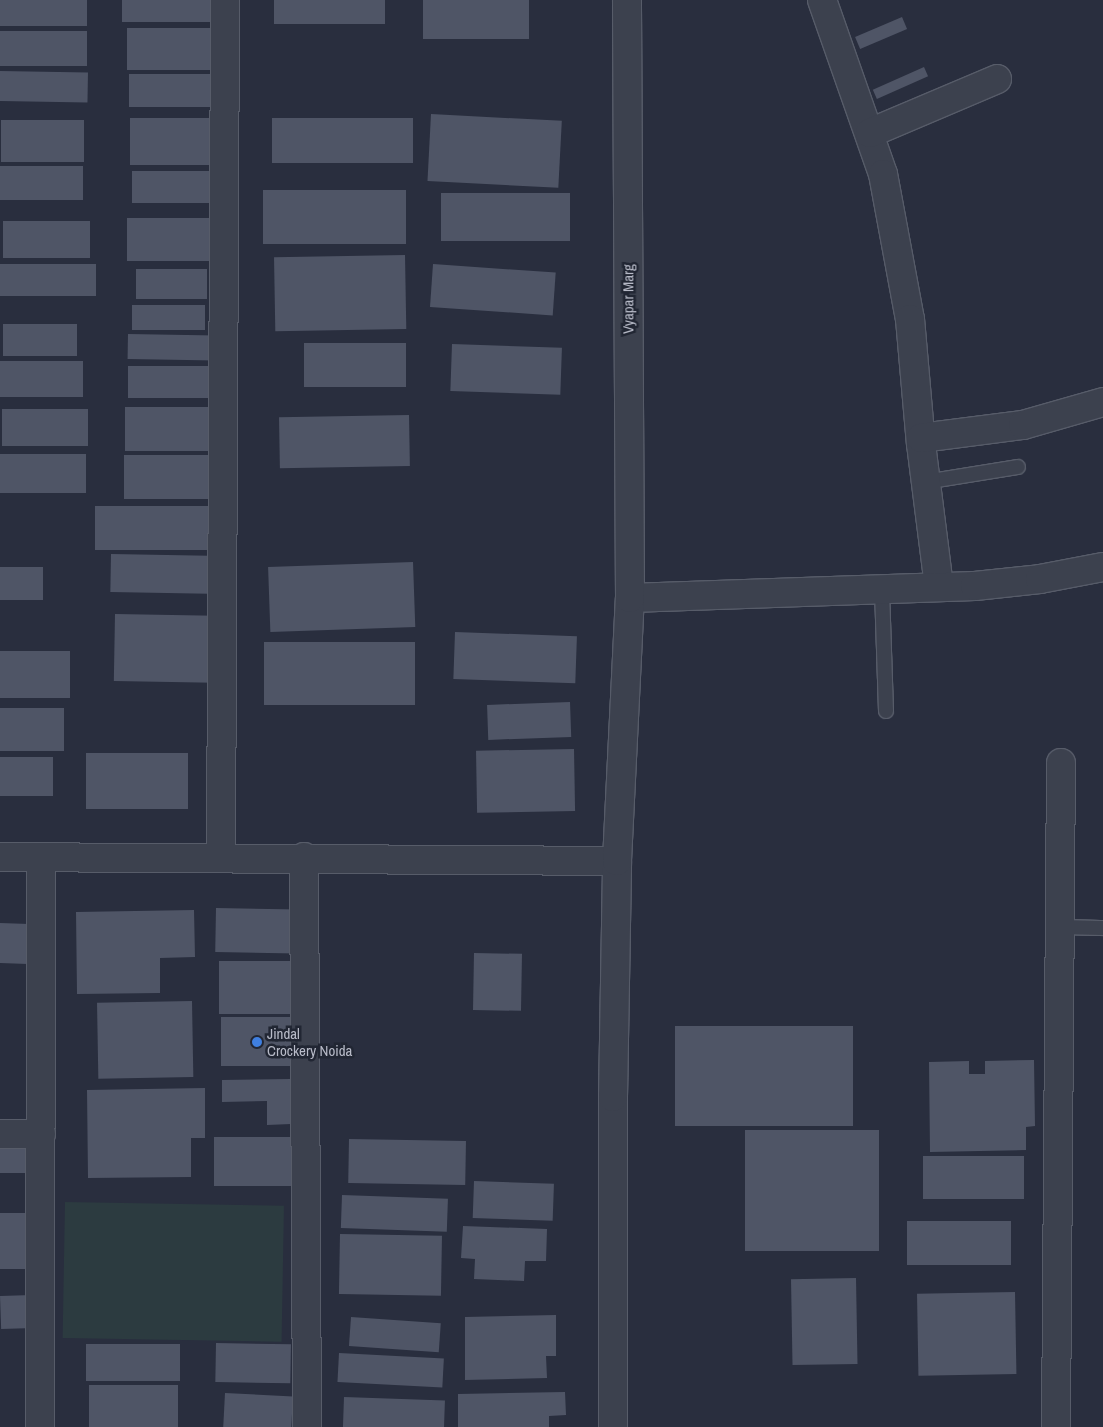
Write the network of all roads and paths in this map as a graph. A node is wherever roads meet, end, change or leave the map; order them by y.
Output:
1 (225, 0) edge
2 (627, 0) edge
3 (822, 0) edge
4 (997, 79) dead end
5 (870, 134) junction
6 (1103, 402) edge
7 (920, 438) junction
8 (1018, 466) dead end
9 (925, 482) junction
10 (1103, 567) edge
11 (939, 587) junction
12 (882, 590) junction
13 (630, 598) junction
14 (886, 711) dead end
15 (1061, 763) dead end
16 (0, 857) edge
17 (41, 857) junction
18 (304, 857) junction
19 (221, 858) junction
20 (617, 861) junction
21 (1060, 927) junction
22 (1103, 928) edge
23 (0, 1134) edge
24 (41, 1134) junction
25 (40, 1427) edge
26 (307, 1427) edge
27 (613, 1427) edge
28 (1056, 1427) edge

1 - 19 street
2 - 13 street, Vyapar Marg
3 - 5 street
4 - 5 street
5 - 7 street
6 - 7 street
7 - 9 street
8 - 9 lane
9 - 11 street
10 - 11 street
11 - 12 street
12 - 13 street
12 - 14 lane
13 - 20 street, Vyapar Marg
15 - 21 street
16 - 17 street
17 - 19 street
17 - 24 street
18 - 19 street
18 - 20 street
18 - 26 street
20 - 27 street, Vyapar Marg
21 - 22 lane
21 - 28 street
23 - 24 street
24 - 25 street

